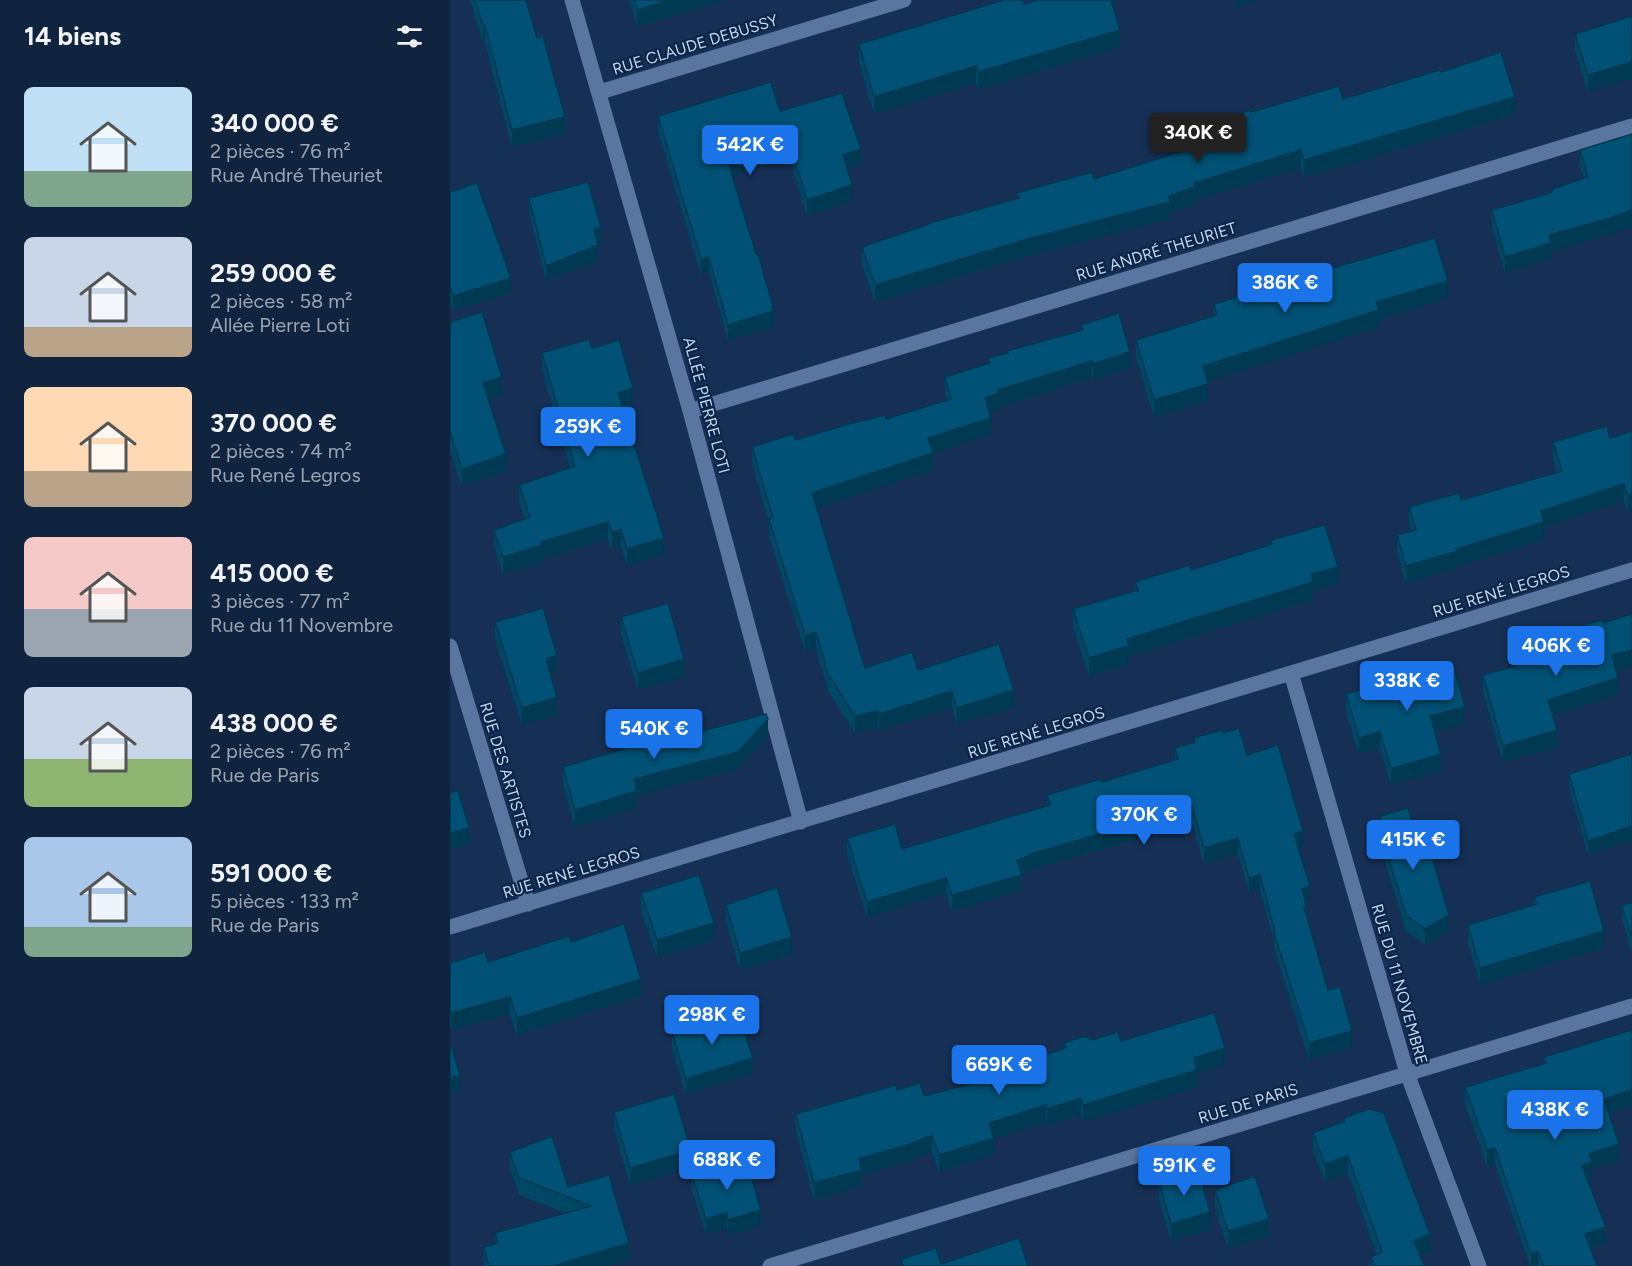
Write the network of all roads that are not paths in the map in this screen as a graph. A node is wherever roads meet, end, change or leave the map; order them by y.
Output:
1 (572, 0) edge
2 (904, 0) edge
3 (600, 92) junction
4 (1632, 126) edge
5 (690, 411) junction
6 (1632, 570) edge
7 (450, 646) edge
8 (1291, 673) junction
9 (801, 822) junction
10 (528, 904) junction
11 (450, 927) edge
12 (1632, 1006) edge
13 (1407, 1073) junction
14 (770, 1266) edge
15 (1479, 1266) edge

1 - 3 street, ALLÉE PIERRE LOTI
2 - 3 street, RUE CLAUDE DEBUSSY
3 - 5 street, ALLÉE PIERRE LOTI
4 - 5 street, RUE ANDRÉ THEURIET
5 - 9 street, ALLÉE PIERRE LOTI
6 - 8 street, RUE RENÉ LEGROS
7 - 10 street, RUE DES ARTISTES
8 - 9 street, RUE RENÉ LEGROS
8 - 13 street, RUE DU 11 NOVEMBRE
9 - 10 street, RUE RENÉ LEGROS
10 - 11 street, RUE RENÉ LEGROS
12 - 13 street, RUE DE PARIS
13 - 14 street, RUE DE PARIS
13 - 15 street, RUE DU 11 NOVEMBRE

